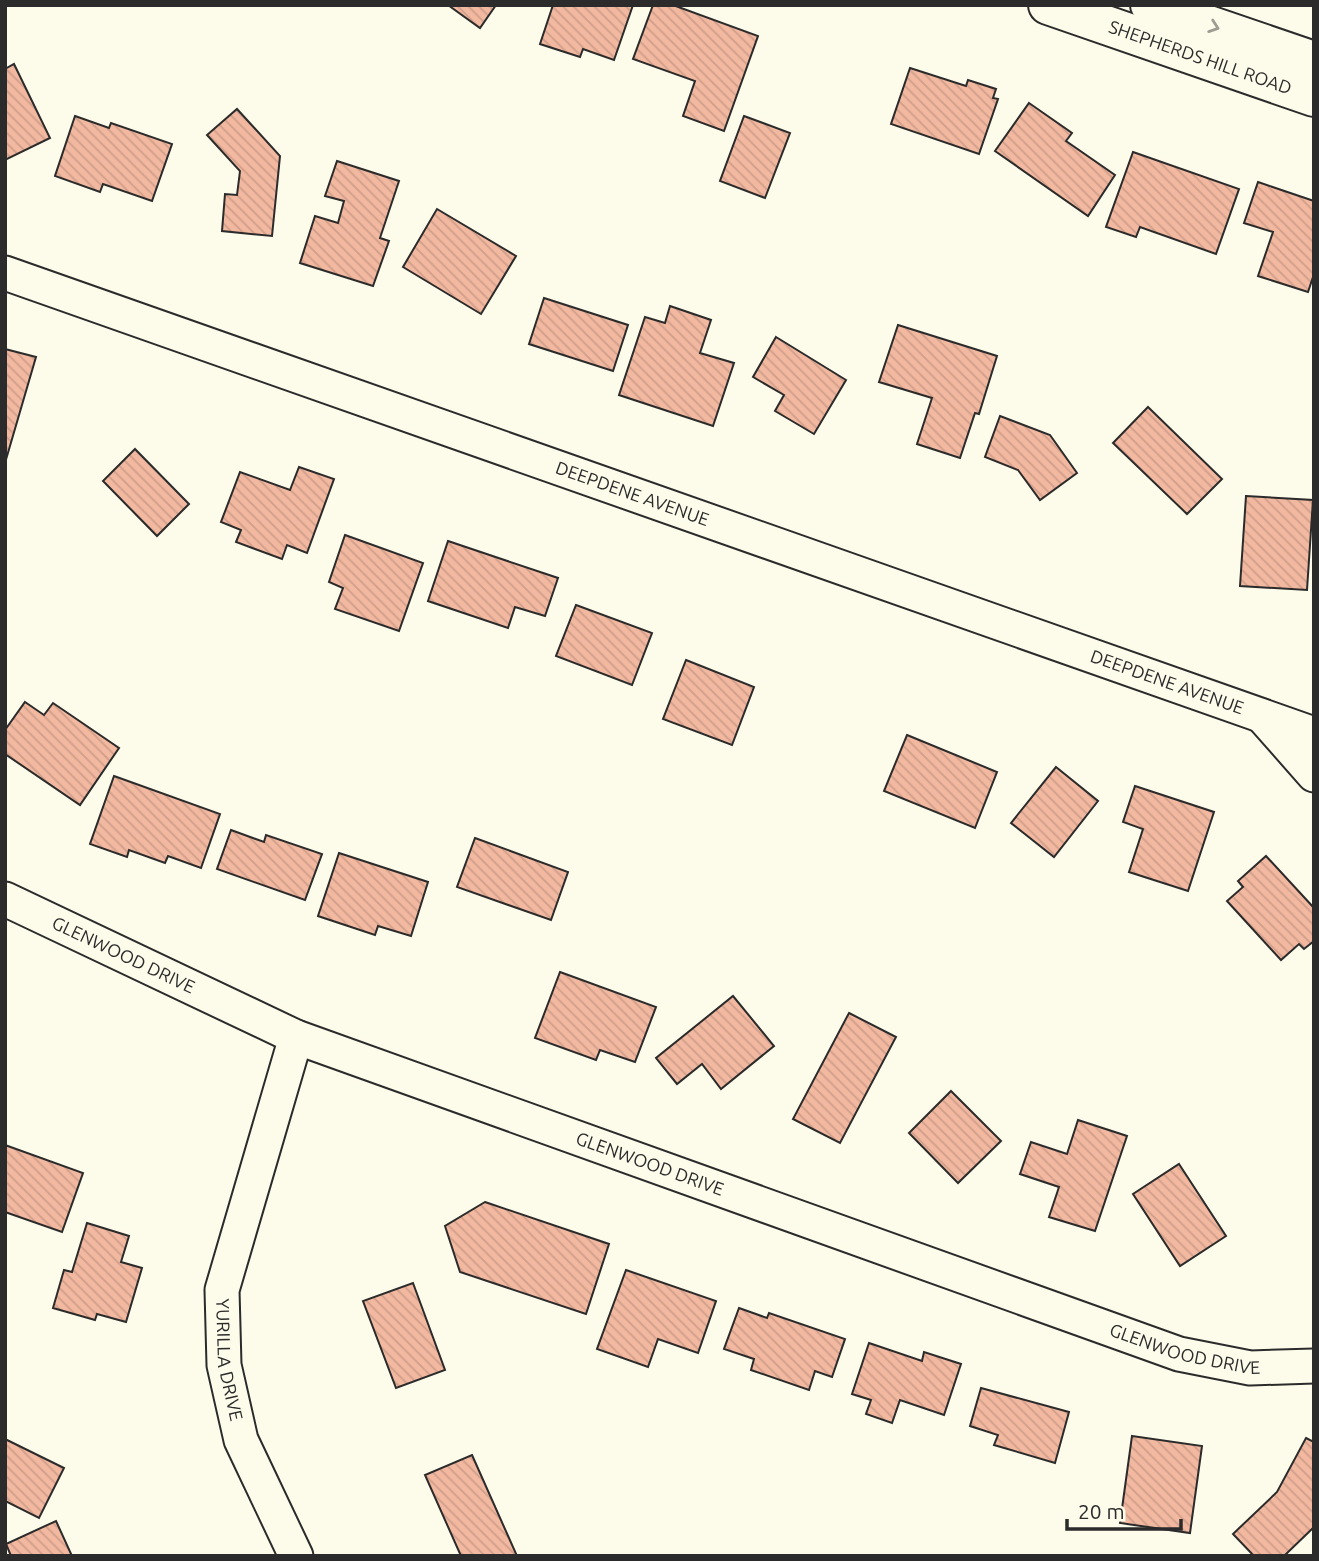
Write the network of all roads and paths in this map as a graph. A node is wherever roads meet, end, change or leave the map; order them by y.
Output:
1 (1048, 5) edge
2 (1150, 5) edge
3 (1314, 61) edge
4 (1314, 97) edge
5 (5, 273) edge
6 (1261, 714) junction
7 (1314, 734) edge
8 (1314, 775) edge
9 (5, 899) edge
10 (296, 1037) junction
11 (1314, 1366) edge
12 (296, 1556) edge

1 - 4 main road, SHEPHERDS HILL ROAD
2 -> 3 main road, SHEPHERDS HILL ROAD
5 - 6 street, DEEPDENE AVENUE
6 - 7 street, DEEPDENE AVENUE
6 - 8 street, DEEPDENE AVENUE
9 - 10 street, GLENWOOD DRIVE
10 - 11 street, GLENWOOD DRIVE
10 - 12 street, YURILLA DRIVE

